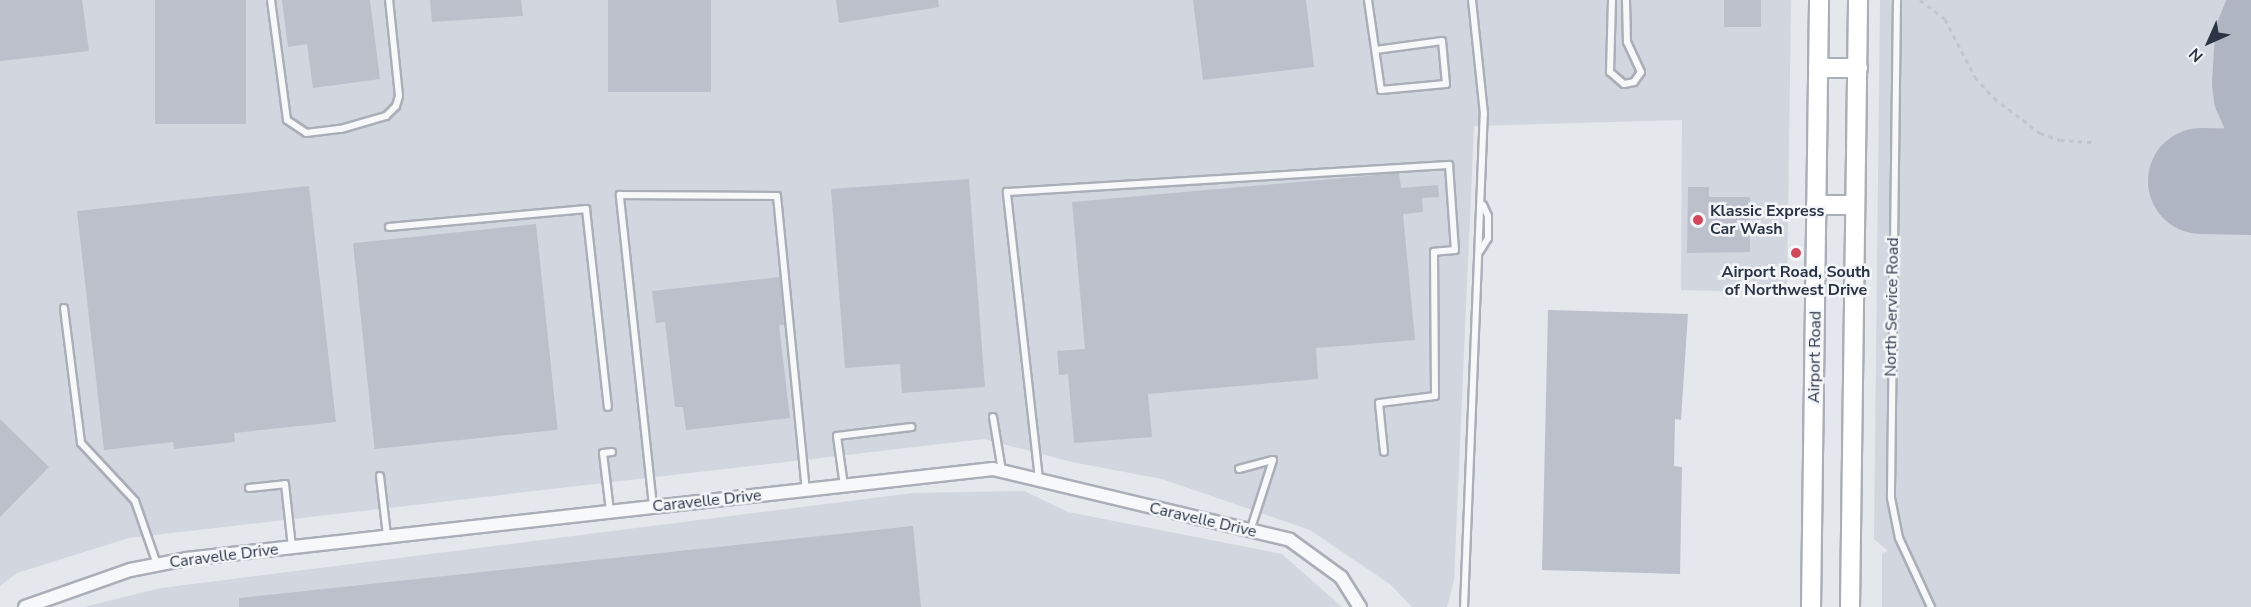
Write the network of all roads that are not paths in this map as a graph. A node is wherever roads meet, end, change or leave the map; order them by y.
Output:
1 (271, 0) edge
2 (389, 0) edge
3 (1368, 0) edge
4 (1472, 0) edge
5 (1612, 0) edge
6 (1626, 0) edge
7 (1819, 0) edge
8 (1858, 0) edge
9 (1897, 0) edge
10 (1376, 50) junction
11 (1818, 68) junction
12 (1858, 68) junction
13 (1483, 205) junction
14 (1816, 205) junction
15 (1855, 205) junction
16 (389, 227) dead end
17 (1480, 250) junction
18 (64, 308) dead end
19 (608, 407) dead end
20 (993, 417) dead end
21 (911, 427) dead end
22 (612, 452) dead end
23 (1384, 452) dead end
24 (1239, 469) dead end
25 (1002, 471) junction
26 (380, 476) dead end
27 (1039, 479) junction
28 (844, 486) junction
29 (249, 488) dead end
30 (806, 490) junction
31 (654, 507) junction
32 (610, 512) junction
33 (1250, 531) junction
34 (387, 537) junction
35 (292, 547) junction
36 (157, 564) junction
37 (25, 607) edge
38 (1360, 607) edge
39 (1464, 607) edge
40 (1811, 607) edge
41 (1850, 607) edge
42 (1931, 607) edge

1 - 2 lane
3 - 10 lane
4 - 13 lane
5 - 6 lane
7 - 11 main road, Airport Road
8 - 12 main road
9 - 42 lane, North Service Road
10 - 10 lane
11 - 12 main road
11 - 14 main road, Airport Road
12 - 15 main road
13 - 17 lane
13 - 17 lane
14 - 15 main road
14 - 40 main road, Airport Road
15 - 41 main road
16 - 19 lane
17 - 39 lane
18 - 36 lane
20 - 25 lane
21 - 28 lane
22 - 32 lane
23 - 27 lane
24 - 33 lane
25 - 27 street, Caravelle Drive
25 - 28 street, Caravelle Drive
26 - 34 lane
27 - 33 street, Caravelle Drive
28 - 30 street, Caravelle Drive
29 - 35 lane
30 - 31 street, Caravelle Drive
30 - 31 lane
31 - 32 street, Caravelle Drive
32 - 34 street, Caravelle Drive
33 - 38 street, Caravelle Drive
34 - 35 street, Caravelle Drive
35 - 36 street, Caravelle Drive
36 - 37 street, Caravelle Drive

